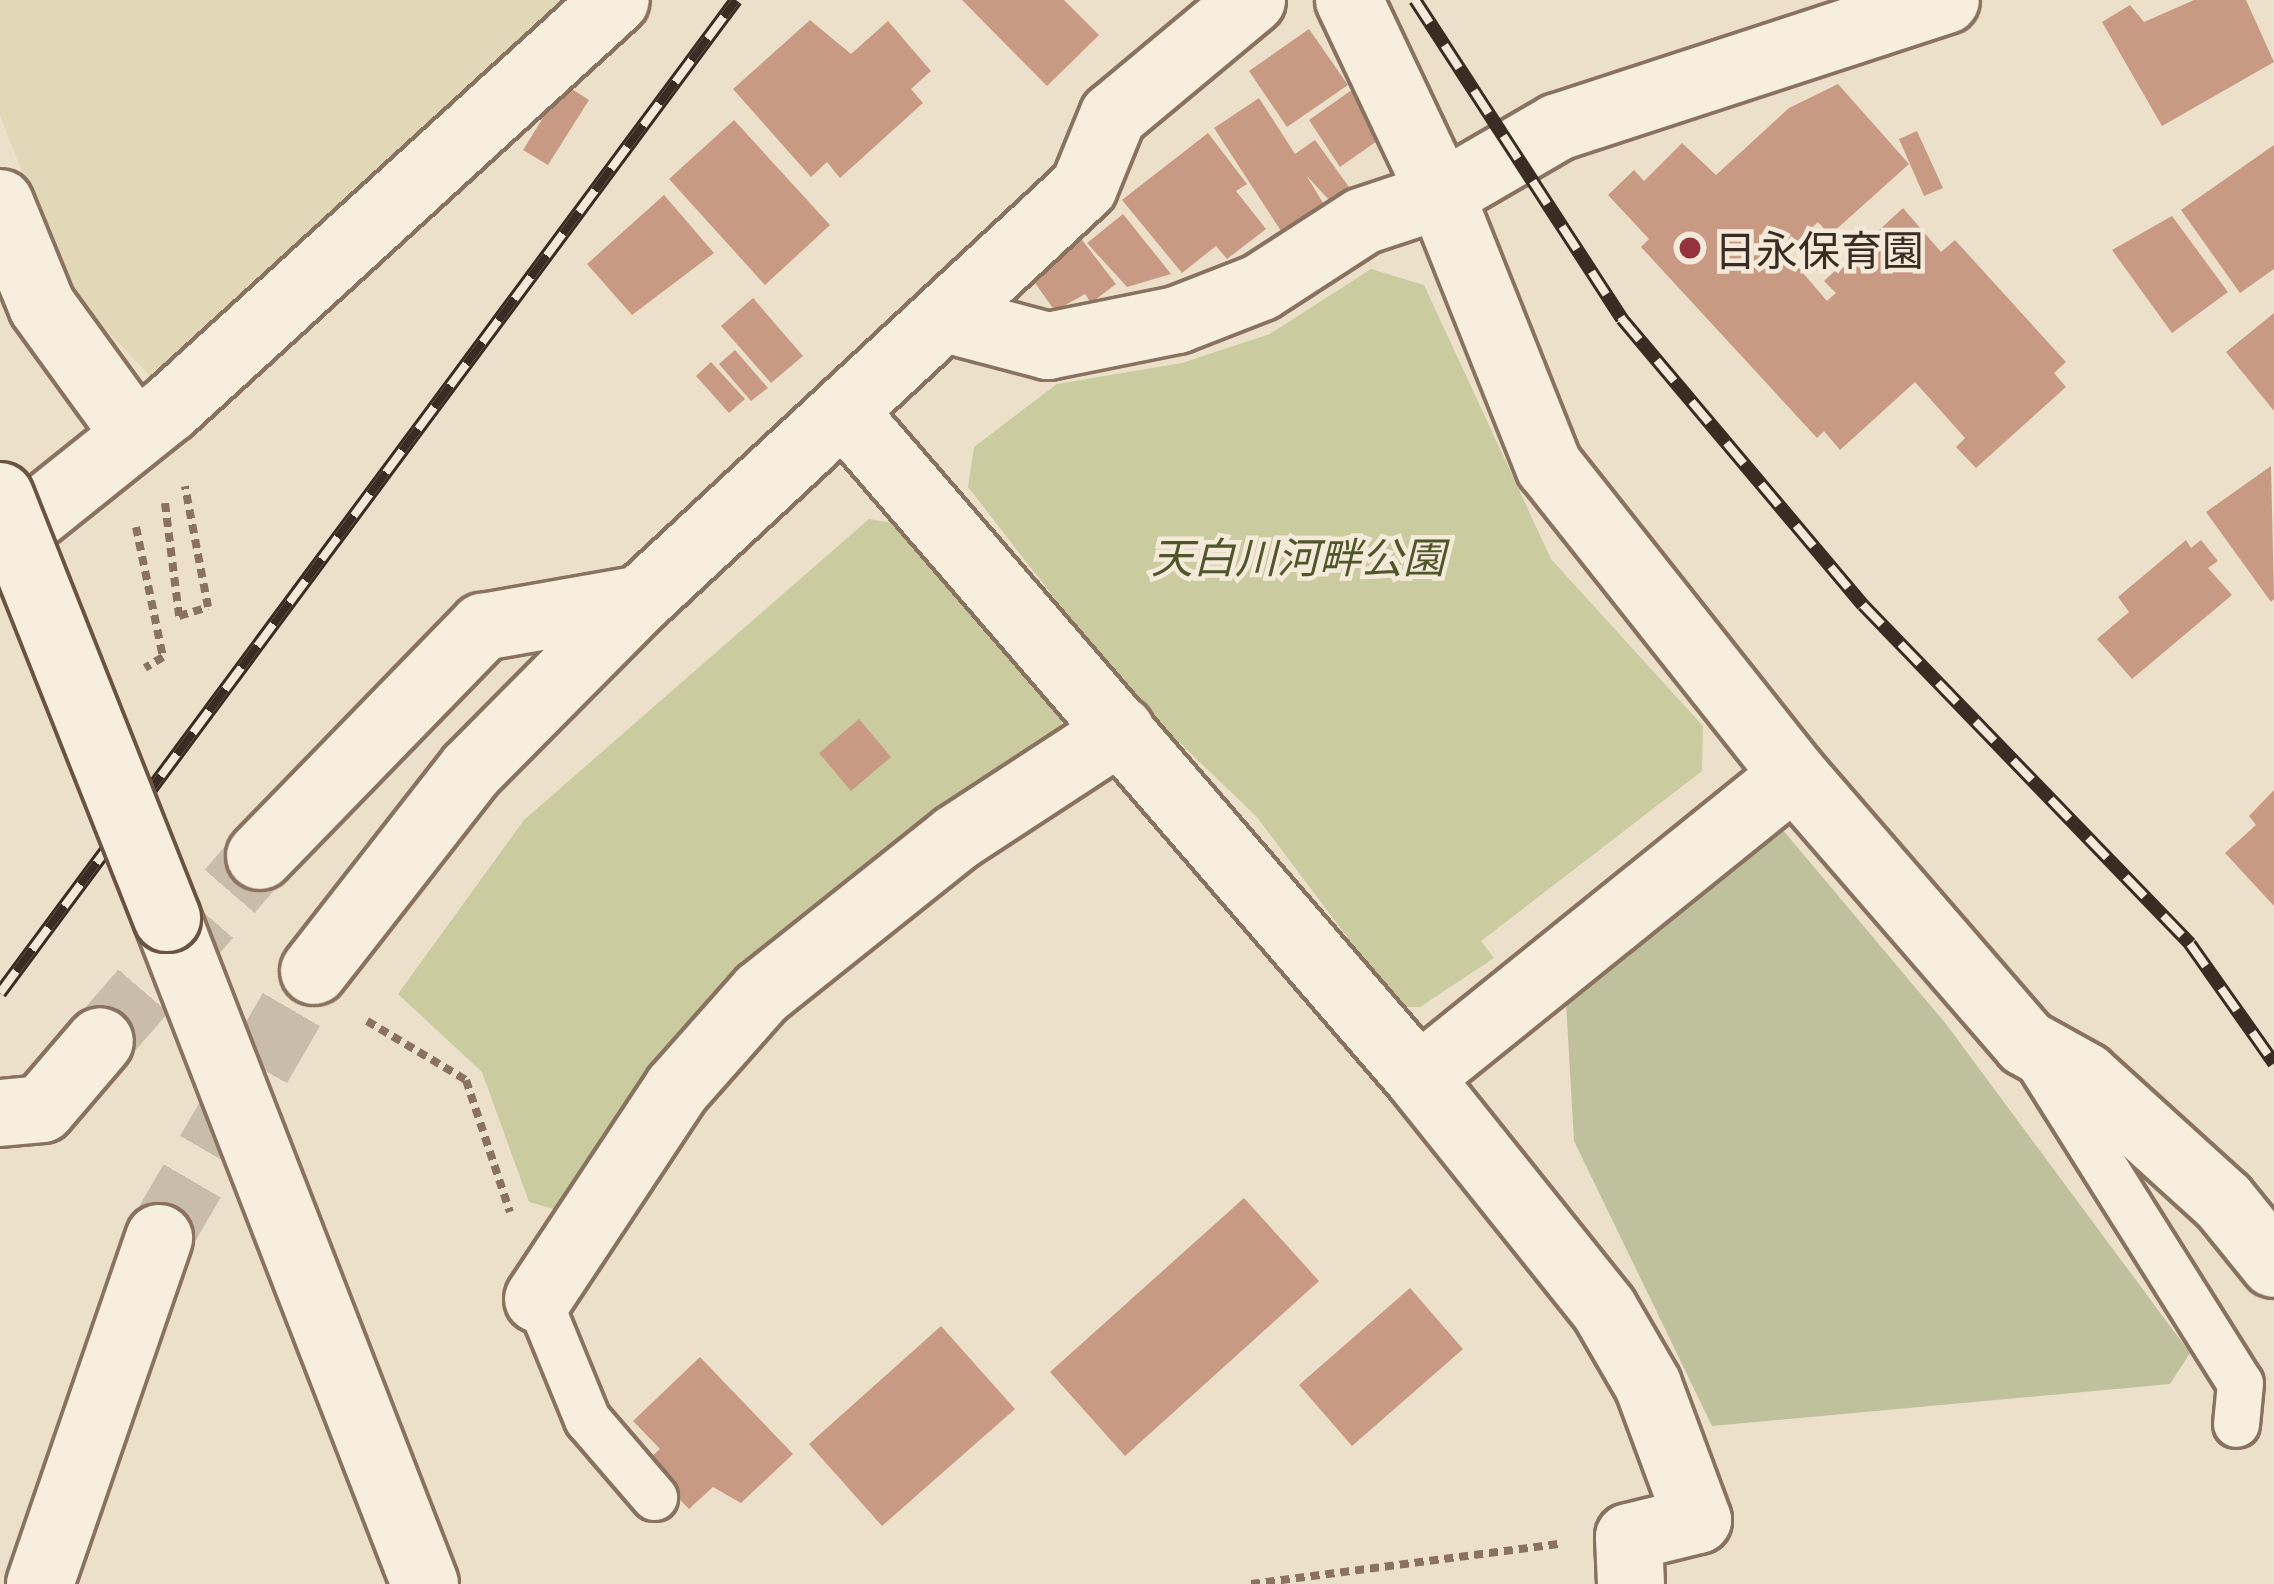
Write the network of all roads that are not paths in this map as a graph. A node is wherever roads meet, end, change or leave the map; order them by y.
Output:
1 (616, 0) edge
2 (1252, 0) edge
3 (1348, 0) edge
4 (1946, 0) edge
5 (1441, 195) junction
6 (0, 203) edge
7 (946, 319) junction
8 (844, 412) junction
9 (151, 419) junction
10 (0, 496) edge
11 (0, 544) edge
12 (641, 598) junction
13 (1121, 730) junction
14 (1794, 775) junction
15 (260, 856) tunnel mouth
16 (314, 971) tunnel mouth
17 (100, 1041) tunnel mouth
18 (2026, 1042) junction
19 (1419, 1078) junction
20 (0, 1113) edge
21 (158, 1238) tunnel mouth
22 (2274, 1264) edge
23 (538, 1300) joint
24 (2236, 1424) dead end
25 (654, 1497) dead end
26 (1630, 1561) edge
27 (40, 1584) edge
28 (425, 1584) edge

1 - 9 street
2 - 7 street
3 - 5 street
4 - 5 street
5 - 7 street
5 - 14 street
6 - 9 street
7 - 8 street
8 - 12 street
8 - 13 street
9 - 11 street
10 - 28 street, bridge
12 - 15 street
12 - 16 street
13 - 19 street
13 - 23 street
14 - 18 street
14 - 19 street
17 - 20 street
18 - 22 street
18 - 24 lane
19 - 26 street
21 - 27 street
23 - 25 lane

